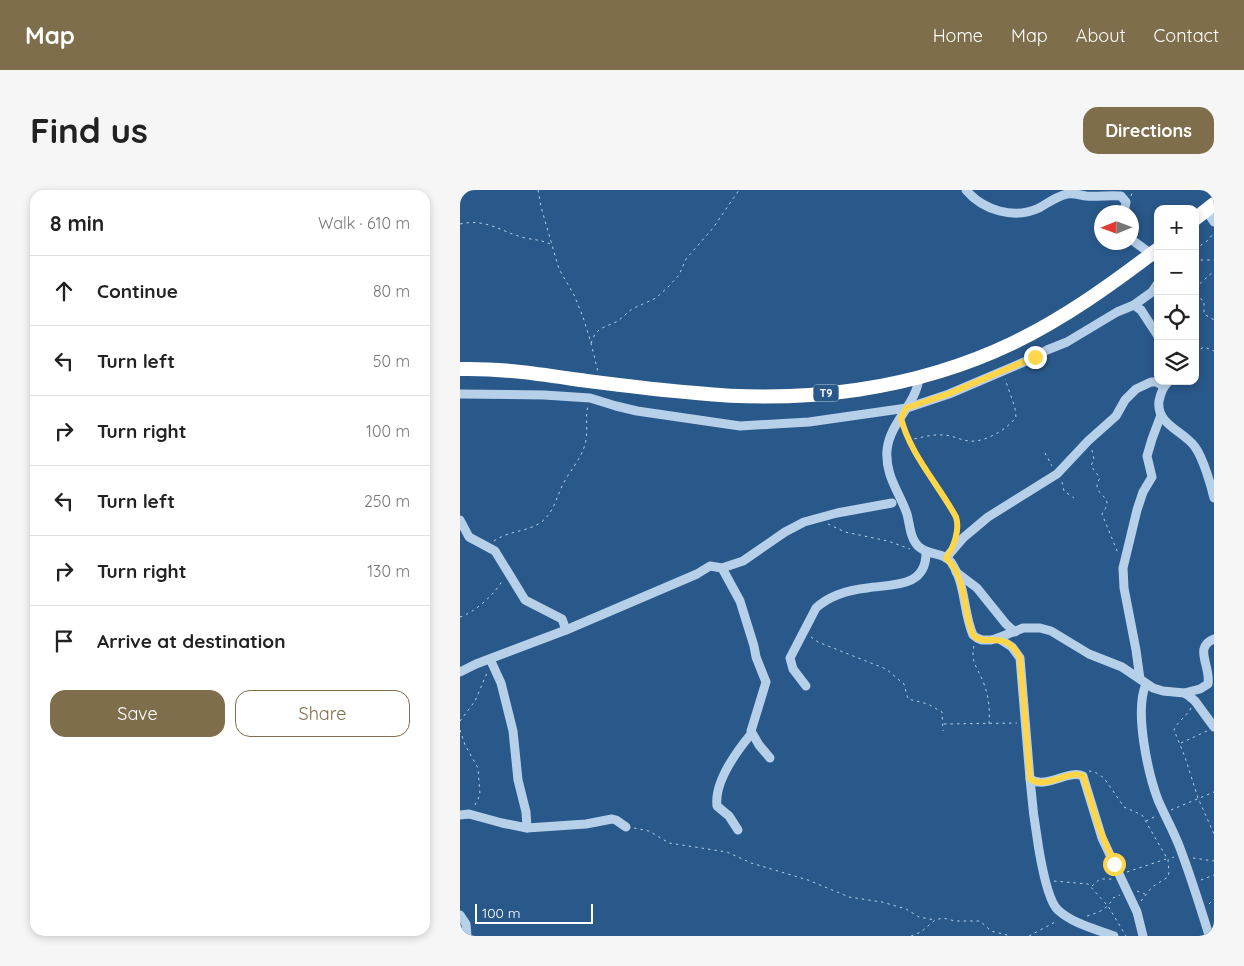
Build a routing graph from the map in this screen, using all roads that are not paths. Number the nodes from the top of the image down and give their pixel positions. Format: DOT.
graph roads {
  1 [pos="966,190"];
  2 [pos="1125,205"];
  3 [pos="1210,207"];
  4 [pos="1199,216"];
  5 [pos="1214,222"];
  6 [pos="1139,244"];
  7 [pos="1154,253"];
  8 [pos="1154,255"];
  9 [pos="1154,289"];
  10 [pos="1134,305"];
  11 [pos="1154,330"];
  12 [pos="460,369"];
  13 [pos="919,378"];
  14 [pos="1154,382"];
  15 [pos="1167,385"];
  16 [pos="460,394"];
  17 [pos="906,408"];
  18 [pos="1161,415"];
  19 [pos="896,492"];
  20 [pos="1214,498"];
  21 [pos="892,503"];
  22 [pos="460,520"];
  23 [pos="910,526"];
  24 [pos="925,555"];
  25 [pos="943,556"];
  26 [pos="722,568"];
  27 [pos="956,572"];
  28 [pos="566,630"];
  29 [pos="1015,632"];
  30 [pos="998,638"];
  31 [pos="1214,639"];
  32 [pos="491,661"];
  33 [pos="460,672"];
  34 [pos="1143,682"];
  35 [pos="806,686"];
  36 [pos="1184,693"];
  37 [pos="1210,729"];
  38 [pos="751,734"];
  39 [pos="770,758"];
  40 [pos="1030,779"];
  41 [pos="465,814"];
  42 [pos="626,827"];
  43 [pos="527,828"];
  44 [pos="738,830"];
  45 [pos="460,915"];
  46 [pos="1210,933"];
  47 [pos="468,936"];
  48 [pos="1114,936"];
  49 [pos="1143,936"];
  1 -- 2 [label="street"];
  3 -- 4 [label="highway"];
  3 -- 5 [label="street"];
  6 -- 7 [label="street"];
  8 -- 13 [label="highway, T9"];
  9 -- 10 [label="street"];
  10 -- 11 [label="street"];
  10 -- 17 [label="street"];
  12 -- 13 [label="highway, T9"];
  13 -- 17 [label="street"];
  14 -- 25 [label="street"];
  15 -- 18 [label="street"];
  16 -- 17 [label="street"];
  17 -- 19 [label="street"];
  18 -- 20 [label="street"];
  18 -- 34 [label="street"];
  19 -- 21 [label="street"];
  19 -- 23 [label="street"];
  21 -- 23 [label="street"];
  21 -- 26 [label="street"];
  22 -- 28 [label="street"];
  23 -- 24 [label="street"];
  24 -- 25 [label="street"];
  24 -- 35 [label="street"];
  25 -- 27 [label="street"];
  26 -- 28 [label="street"];
  26 -- 38 [label="street"];
  27 -- 29 [label="street"];
  27 -- 30 [label="street"];
  28 -- 32 [label="street"];
  29 -- 30 [label="street"];
  29 -- 34 [label="street"];
  30 -- 40 [label="street"];
  31 -- 36 [label="street"];
  32 -- 33 [label="street"];
  32 -- 43 [label="street"];
  34 -- 36 [label="street"];
  34 -- 46 [label="street"];
  36 -- 37 [label="street"];
  38 -- 39 [label="street"];
  38 -- 44 [label="street"];
  40 -- 48 [label="street"];
  40 -- 49 [label="street"];
  41 -- 43 [label="street"];
  42 -- 43 [label="street"];
  45 -- 47 [label="street"];
}
